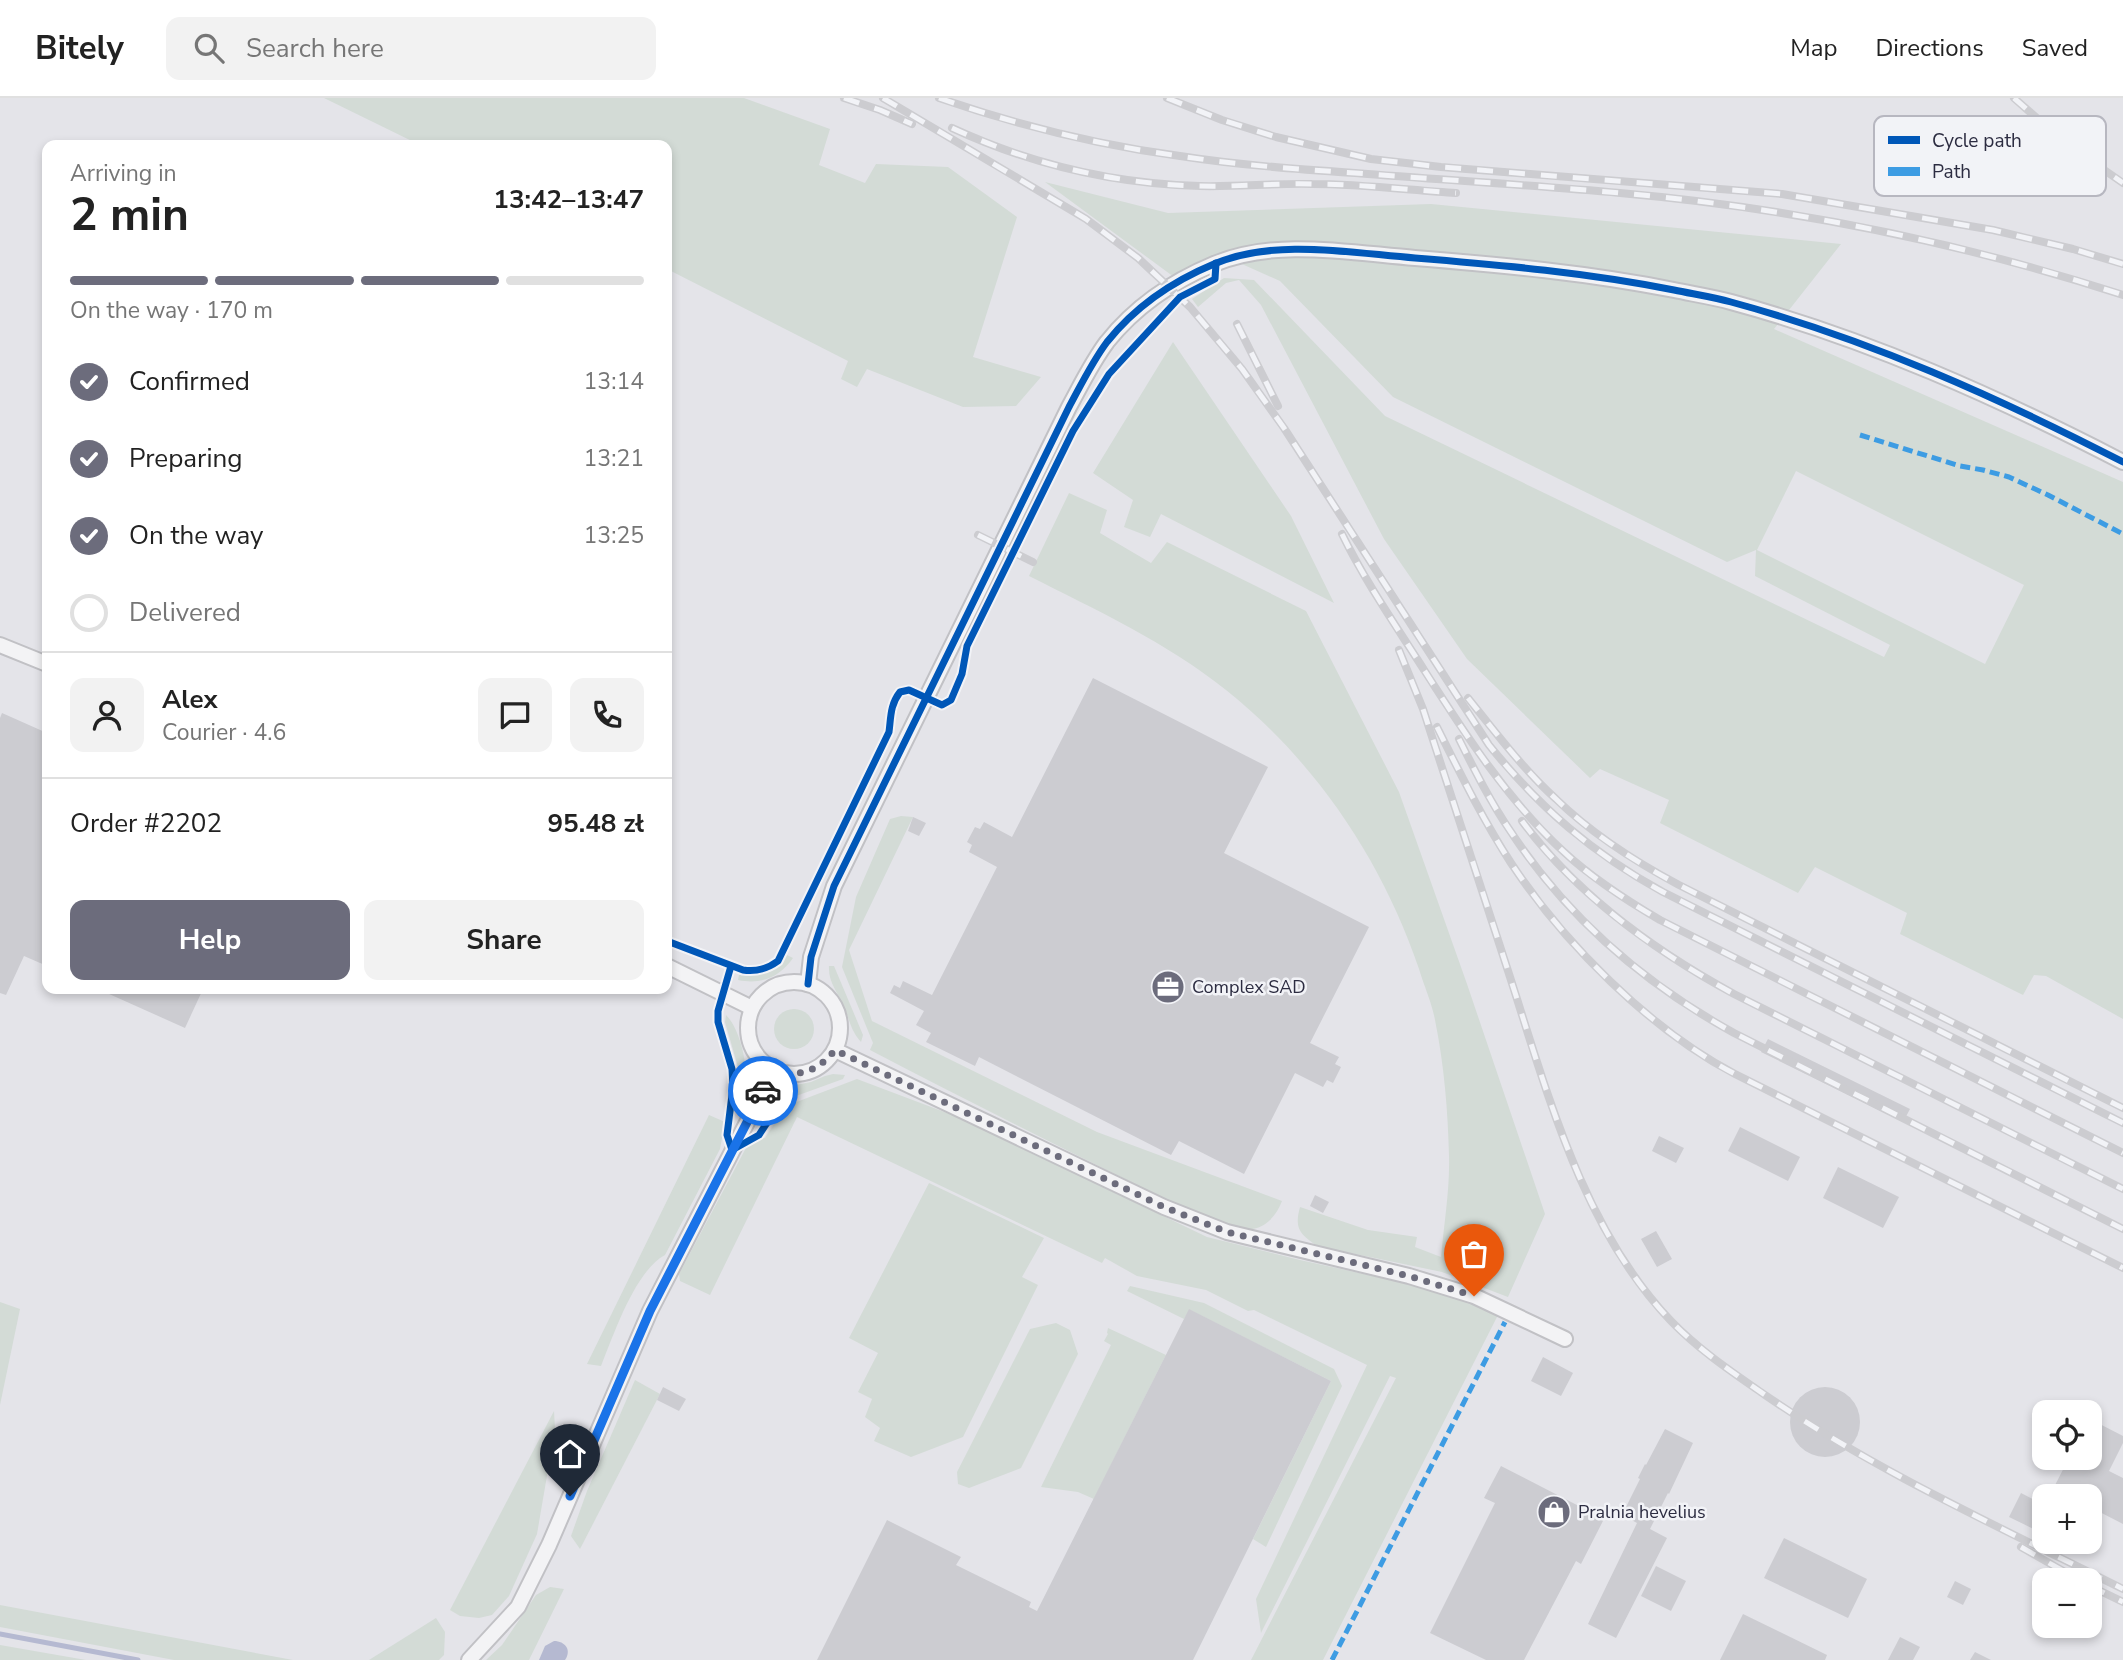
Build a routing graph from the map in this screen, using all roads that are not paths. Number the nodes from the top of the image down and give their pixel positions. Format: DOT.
graph roads {
  1 [pos="2123,462"];
  2 [pos="0,645"];
  3 [pos="42,662"];
  4 [pos="672,968"];
  5 [pos="808,984"];
  6 [pos="752,1008"];
  7 [pos="835,1050"];
  8 [pos="774,1070"];
  9 [pos="1565,1339"];
  10 [pos="469,1660"];
  1 -- 5 [label="street"];
  2 -- 3 [label="street"];
  4 -- 6 [label="street"];
  5 -- 6 [label="street"];
  5 -- 7 [label="street"];
  6 -- 8 [label="street"];
  7 -- 8 [label="street"];
  7 -- 9 [label="street"];
  8 -- 10 [label="street"];
}
